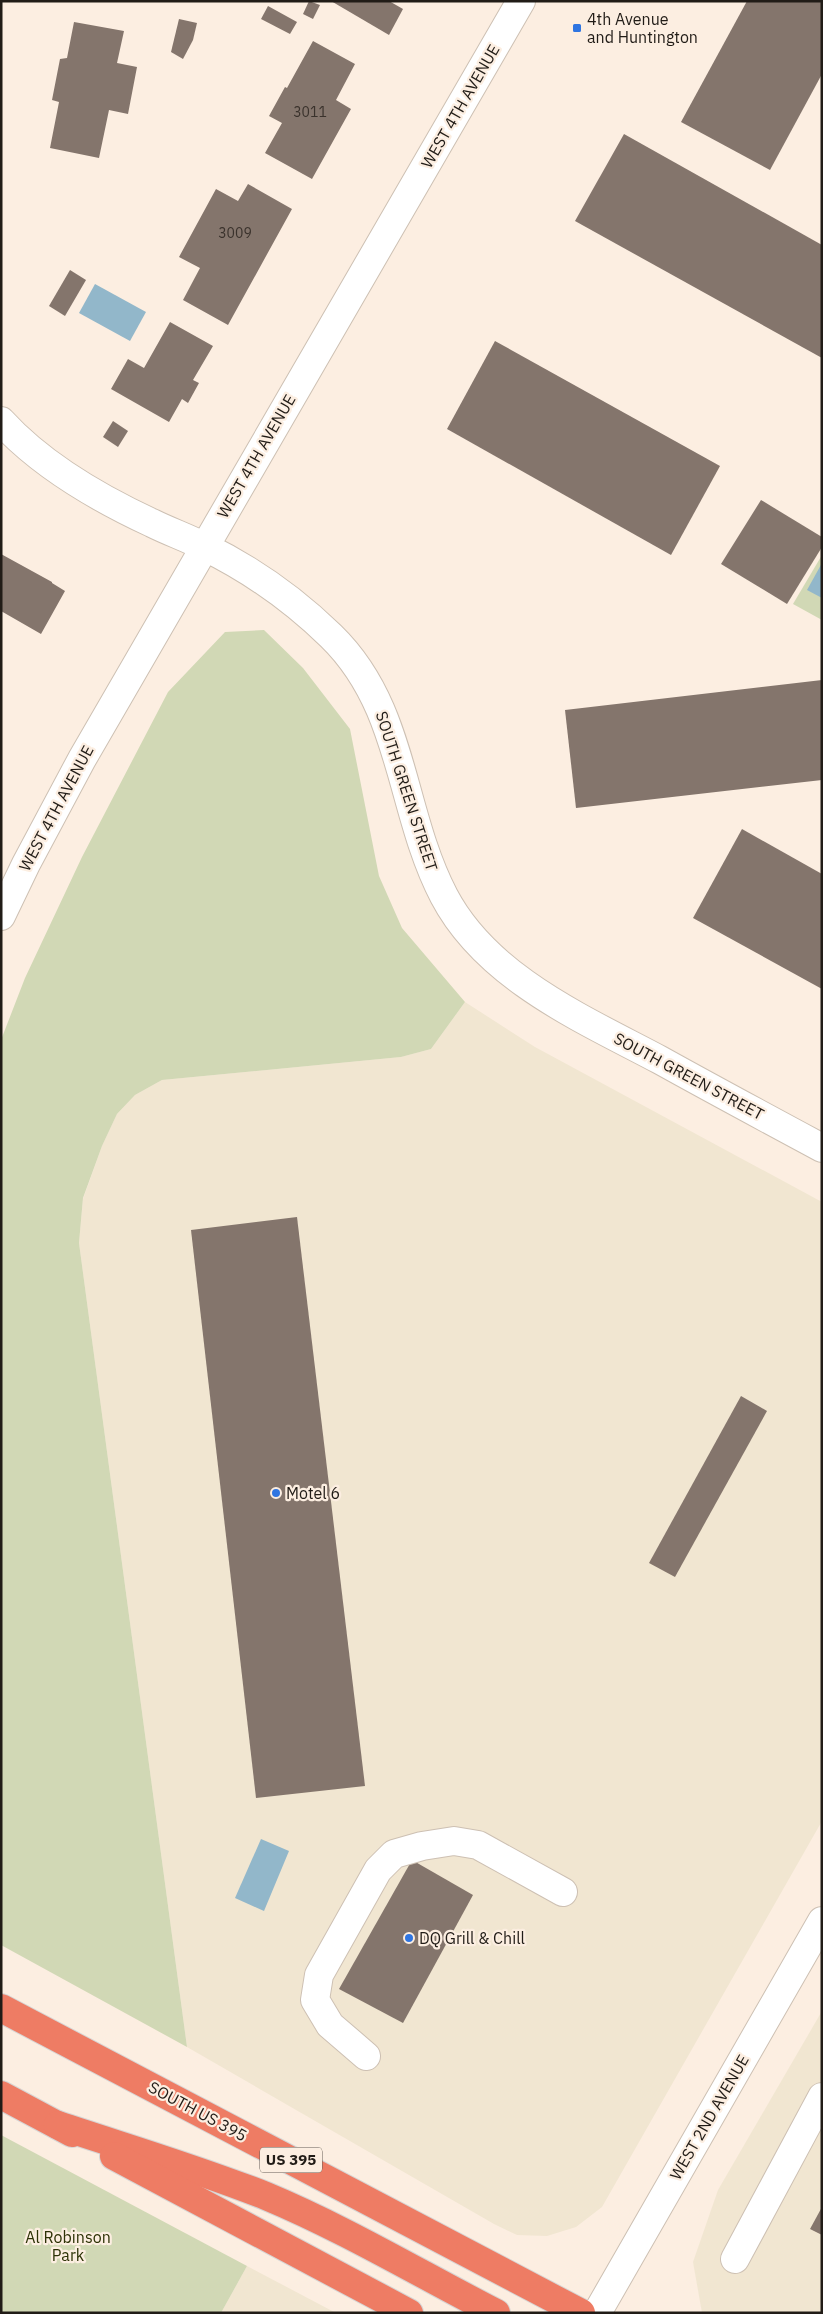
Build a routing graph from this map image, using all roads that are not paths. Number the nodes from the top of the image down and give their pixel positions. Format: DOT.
graph roads {
  1 [pos="520,1"];
  2 [pos="1,421"];
  3 [pos="204,546"];
  4 [pos="1,916"];
  5 [pos="822,1148"];
  6 [pos="563,1892"];
  7 [pos="822,1921"];
  8 [pos="1,2008"];
  9 [pos="366,2056"];
  10 [pos="1,2094"];
  11 [pos="822,2097"];
  12 [pos="58,2125"];
  13 [pos="735,2259"];
  14 [pos="409,2313"];
  15 [pos="496,2313"];
  16 [pos="580,2313"];
  17 [pos="597,2313"];
  1 -- 3 [label="street, WEST 4TH AVENUE"];
  2 -- 3 [label="street, SOUTH GREEN STREET"];
  3 -- 4 [label="street, WEST 4TH AVENUE"];
  3 -- 5 [label="street, SOUTH GREEN STREET"];
  6 -- 9 [label="street"];
  7 -- 17 [label="street, WEST 2ND AVENUE"];
  8 -- 16 [label="highway, SOUTH US 395 / US 395"];
  10 -- 12 [label="highway"];
  11 -- 13 [label="street"];
  12 -- 14 [label="highway"];
  12 -- 15 [label="highway"];
}
